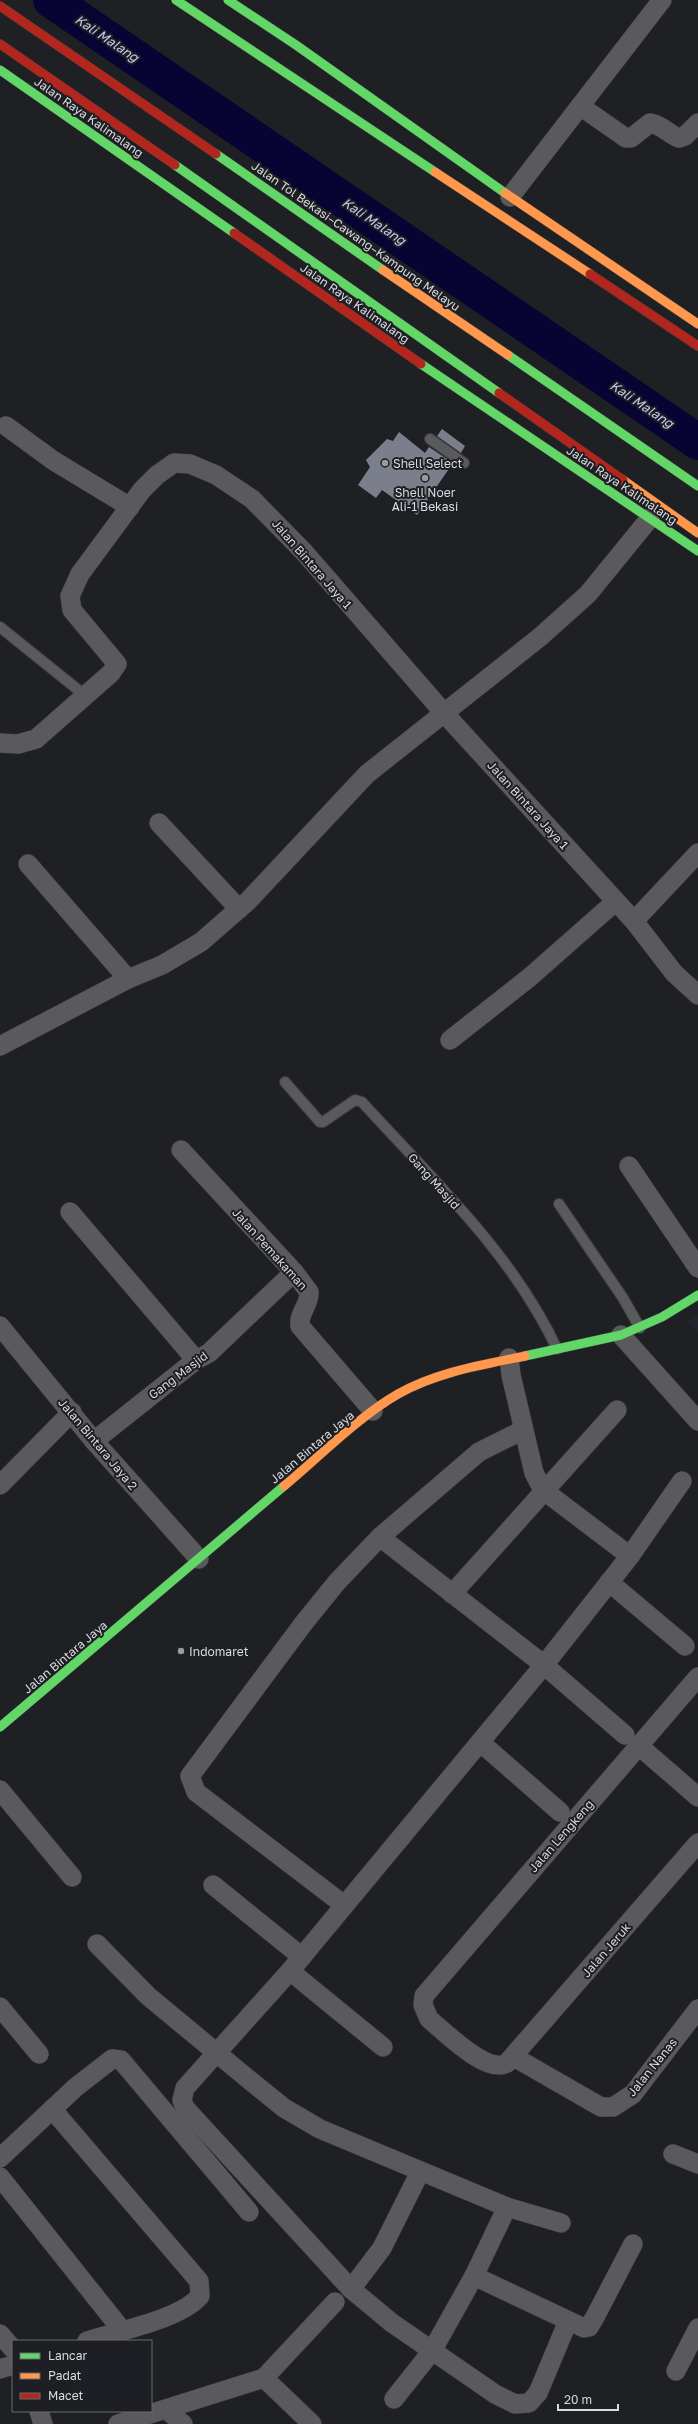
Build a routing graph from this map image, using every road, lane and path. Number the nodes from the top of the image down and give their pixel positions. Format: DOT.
graph roads {
  1 [pos="176,0"];
  2 [pos="228,0"];
  3 [pos="662,0"];
  4 [pos="0,6"];
  5 [pos="0,44"];
  6 [pos="0,70"];
  7 [pos="580,106"];
  8 [pos="698,123"];
  9 [pos="510,197"];
  10 [pos="698,324"];
  11 [pos="698,346"];
  12 [pos="6,426"];
  13 [pos="430,439"];
  14 [pos="464,463"];
  15 [pos="698,486"];
  16 [pos="130,507"];
  17 [pos="650,518"];
  18 [pos="698,533"];
  19 [pos="698,551"];
  20 [pos="0,627"];
  21 [pos="87,697"];
  22 [pos="444,713"];
  23 [pos="0,743"];
  24 [pos="159,822"];
  25 [pos="698,853"];
  26 [pos="28,864"];
  27 [pos="615,902"];
  28 [pos="239,909"];
  29 [pos="634,921"];
  30 [pos="128,979"];
  31 [pos="698,996"];
  32 [pos="450,1040"];
  33 [pos="0,1046"];
  34 [pos="285,1082"];
  35 [pos="181,1150"];
  36 [pos="629,1166"];
  37 [pos="558,1204"];
  38 [pos="70,1212"];
  39 [pos="698,1268"];
  40 [pos="294,1272"];
  41 [pos="698,1295"];
  42 [pos="640,1328"];
  43 [pos="621,1335"];
  44 [pos="3,1336"];
  45 [pos="557,1349"];
  46 [pos="509,1358"];
  47 [pos="196,1360"];
  48 [pos="617,1410"];
  49 [pos="372,1411"];
  50 [pos="72,1412"];
  51 [pos="698,1421"];
  52 [pos="523,1430"];
  53 [pos="94,1441"];
  54 [pos="682,1481"];
  55 [pos="0,1485"];
  56 [pos="543,1490"];
  57 [pos="380,1537"];
  58 [pos="630,1556"];
  59 [pos="199,1559"];
  60 [pos="609,1582"];
  61 [pos="452,1594"];
  62 [pos="685,1646"];
  63 [pos="544,1665"];
  64 [pos="698,1677"];
  65 [pos="0,1727"];
  66 [pos="632,1741"];
  67 [pos="480,1742"];
  68 [pos="0,1790"];
  69 [pos="698,1797"];
  70 [pos="560,1812"];
  71 [pos="698,1843"];
  72 [pos="72,1877"];
  73 [pos="213,1885"];
  74 [pos="344,1905"];
  75 [pos="97,1944"];
  76 [pos="302,1957"];
  77 [pos="290,1971"];
  78 [pos="0,2007"];
  79 [pos="698,2009"];
  80 [pos="383,2047"];
  81 [pos="217,2051"];
  82 [pos="39,2054"];
  83 [pos="514,2056"];
  84 [pos="52,2109"];
  85 [pos="673,2154"];
  86 [pos="0,2158"];
  87 [pos="698,2164"];
  88 [pos="420,2172"];
  89 [pos="0,2177"];
  90 [pos="507,2207"];
  91 [pos="249,2212"];
  92 [pos="561,2223"];
  93 [pos="633,2244"];
  94 [pos="474,2276"];
  95 [pos="351,2289"];
  96 [pos="335,2302"];
  97 [pos="568,2321"];
  98 [pos="698,2328"];
  99 [pos="121,2330"];
  100 [pos="0,2334"];
  101 [pos="90,2340"];
  102 [pos="12,2348"];
  103 [pos="432,2351"];
  104 [pos="12,2365"];
  105 [pos="0,2369"];
  106 [pos="676,2370"];
  107 [pos="264,2378"];
  108 [pos="394,2399"];
  109 [pos="166,2409"];
  110 [pos="39,2412"];
  111 [pos="42,2424"];
  112 [pos="118,2424"];
  113 [pos="183,2424"];
  114 [pos="312,2424"];
  1 -- 11 [label="main road"];
  2 -- 9 [label="main road"];
  3 -- 7 [label="street"];
  4 -- 15 [label="main road, Jalan Tol Bekasi–Cawang–Kampung Melayu"];
  5 -- 18 [label="main road"];
  6 -- 17 [label="main road, Jalan Raya Kalimalang"];
  7 -- 8 [label="street"];
  7 -- 9 [label="street"];
  9 -- 10 [label="main road"];
  12 -- 16 [label="street"];
  13 -- 14 [label="lane"];
  16 -- 21 [label="street, Jalan Bintara Jaya 1"];
  16 -- 22 [label="street, Jalan Bintara Jaya 1"];
  17 -- 19 [label="main road, Jalan Raya Kalimalang"];
  17 -- 22 [label="street"];
  20 -- 21 [label="lane"];
  21 -- 23 [label="street, Jalan Bintara Jaya 1"];
  22 -- 27 [label="street, Jalan Bintara Jaya 1"];
  22 -- 28 [label="street"];
  24 -- 28 [label="street"];
  25 -- 29 [label="street"];
  26 -- 30 [label="street"];
  27 -- 29 [label="street, Jalan Bintara Jaya 1"];
  27 -- 32 [label="street"];
  28 -- 30 [label="street"];
  29 -- 31 [label="street, Jalan Bintara Jaya 1"];
  30 -- 33 [label="street"];
  34 -- 45 [label="lane, Gang Masjid"];
  35 -- 40 [label="street, Jalan Pemakaman"];
  36 -- 39 [label="street"];
  37 -- 42 [label="lane"];
  38 -- 47 [label="street"];
  40 -- 47 [label="street, Gang Masjid"];
  40 -- 49 [label="street, Jalan Pemakaman"];
  41 -- 42 [label="main road, Jalan Bintara Jaya"];
  42 -- 43 [label="main road, Jalan Bintara Jaya"];
  43 -- 45 [label="main road, Jalan Bintara Jaya"];
  43 -- 51 [label="street"];
  44 -- 50 [label="street, Jalan Bintara Jaya 2"];
  45 -- 46 [label="main road, Jalan Bintara Jaya"];
  46 -- 49 [label="main road, Jalan Bintara Jaya"];
  46 -- 52 [label="street"];
  47 -- 53 [label="street, Gang Masjid"];
  48 -- 56 [label="street"];
  49 -- 59 [label="main road, Jalan Bintara Jaya"];
  50 -- 53 [label="street, Jalan Bintara Jaya 2"];
  50 -- 55 [label="street"];
  52 -- 56 [label="street"];
  52 -- 57 [label="street"];
  53 -- 59 [label="street, Jalan Bintara Jaya 2"];
  54 -- 58 [label="street"];
  56 -- 58 [label="street"];
  56 -- 61 [label="street"];
  57 -- 61 [label="street"];
  57 -- 74 [label="street"];
  58 -- 60 [label="street"];
  59 -- 65 [label="main road, Jalan Bintara Jaya"];
  60 -- 62 [label="street"];
  60 -- 63 [label="street"];
  61 -- 63 [label="street"];
  63 -- 66 [label="street"];
  63 -- 67 [label="street"];
  64 -- 66 [label="street, Jalan Lengkeng"];
  66 -- 69 [label="street"];
  66 -- 83 [label="street, Jalan Lengkeng"];
  67 -- 70 [label="street"];
  67 -- 74 [label="street"];
  68 -- 72 [label="street"];
  71 -- 83 [label="street, Jalan Jeruk"];
  73 -- 76 [label="street"];
  74 -- 76 [label="street"];
  75 -- 81 [label="street"];
  76 -- 77 [label="street"];
  77 -- 80 [label="street"];
  77 -- 81 [label="street"];
  78 -- 82 [label="street"];
  79 -- 83 [label="street, Jalan Nanas"];
  81 -- 88 [label="street"];
  81 -- 95 [label="street"];
  84 -- 86 [label="street"];
  84 -- 91 [label="street"];
  84 -- 99 [label="street"];
  85 -- 87 [label="street"];
  88 -- 90 [label="street"];
  88 -- 95 [label="street"];
  89 -- 99 [label="street"];
  90 -- 92 [label="street"];
  90 -- 94 [label="street"];
  93 -- 97 [label="street"];
  94 -- 97 [label="street"];
  94 -- 103 [label="street"];
  95 -- 103 [label="street"];
  96 -- 107 [label="street"];
  97 -- 103 [label="street"];
  98 -- 106 [label="street"];
  99 -- 101 [label="street"];
  100 -- 102 [label="street"];
  103 -- 108 [label="street"];
  104 -- 105 [label="street"];
  107 -- 109 [label="street"];
  107 -- 114 [label="street"];
  109 -- 112 [label="street"];
  109 -- 113 [label="street"];
  110 -- 111 [label="street"];
}
